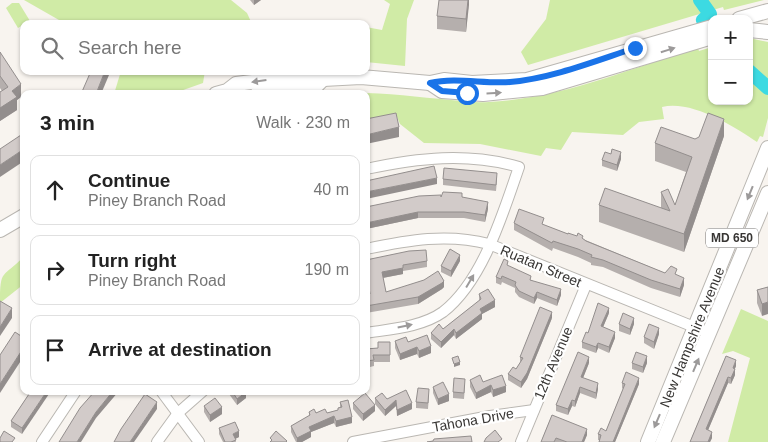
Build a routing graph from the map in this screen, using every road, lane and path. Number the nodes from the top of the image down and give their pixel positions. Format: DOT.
graph roads {
  1 [pos="768,11"];
  2 [pos="753,15"];
  3 [pos="753,23"];
  4 [pos="767,29"];
  5 [pos="753,30"];
  6 [pos="708,33"];
  7 [pos="306,75"];
  8 [pos="316,75"];
  9 [pos="323,79"];
  10 [pos="229,90"];
  11 [pos="286,90"];
  12 [pos="768,148"];
  13 [pos="370,168"];
  14 [pos="768,193"];
  15 [pos="20,218"];
  16 [pos="0,230"];
  17 [pos="490,244"];
  18 [pos="370,248"];
  19 [pos="586,285"];
  20 [pos="703,330"];
  21 [pos="370,332"];
  22 [pos="73,395"];
  23 [pos="164,395"];
  24 [pos="198,395"];
  25 [pos="534,410"];
  26 [pos="178,413"];
  27 [pos="388,438"];
  28 [pos="42,442"];
  29 [pos="157,442"];
  30 [pos="199,442"];
  31 [pos="353,442"];
  32 [pos="521,442"];
  33 [pos="648,442"];
  34 [pos="663,442"];
  1 -- 2 [label="main road"];
  3 -- 4 [label="main road"];
  4 -- 5 [label="main road"];
  6 -- 9 [label="main road"];
  7 -- 10 [label="main road, one-way"];
  9 -- 8 [label="main road, one-way"];
  9 -- 11 [label="main road"];
  12 -- 20 [label="main road, New Hampshire Avenue / MD 650, one-way"];
  13 -- 17 [label="street"];
  14 -- 20 [label="main road, New Hampshire Avenue / MD 650"];
  15 -- 16 [label="main road"];
  17 -- 18 [label="street, Ruatan Street"];
  17 -- 19 [label="street, Ruatan Street"];
  21 -- 17 [label="street, one-way"];
  19 -- 20 [label="street, Ruatan Street"];
  19 -- 25 [label="street, 12th Avenue"];
  20 -- 33 [label="main road, New Hampshire Avenue / MD 650, one-way"];
  34 -- 20 [label="main road, New Hampshire Avenue / MD 650, one-way"];
  22 -- 28 [label="street"];
  23 -- 26 [label="street"];
  24 -- 26 [label="street"];
  25 -- 27 [label="street, Tahona Drive"];
  25 -- 32 [label="street, 12th Avenue"];
  26 -- 29 [label="street"];
  26 -- 30 [label="street"];
  27 -- 31 [label="street, Tahona Drive"];
}
